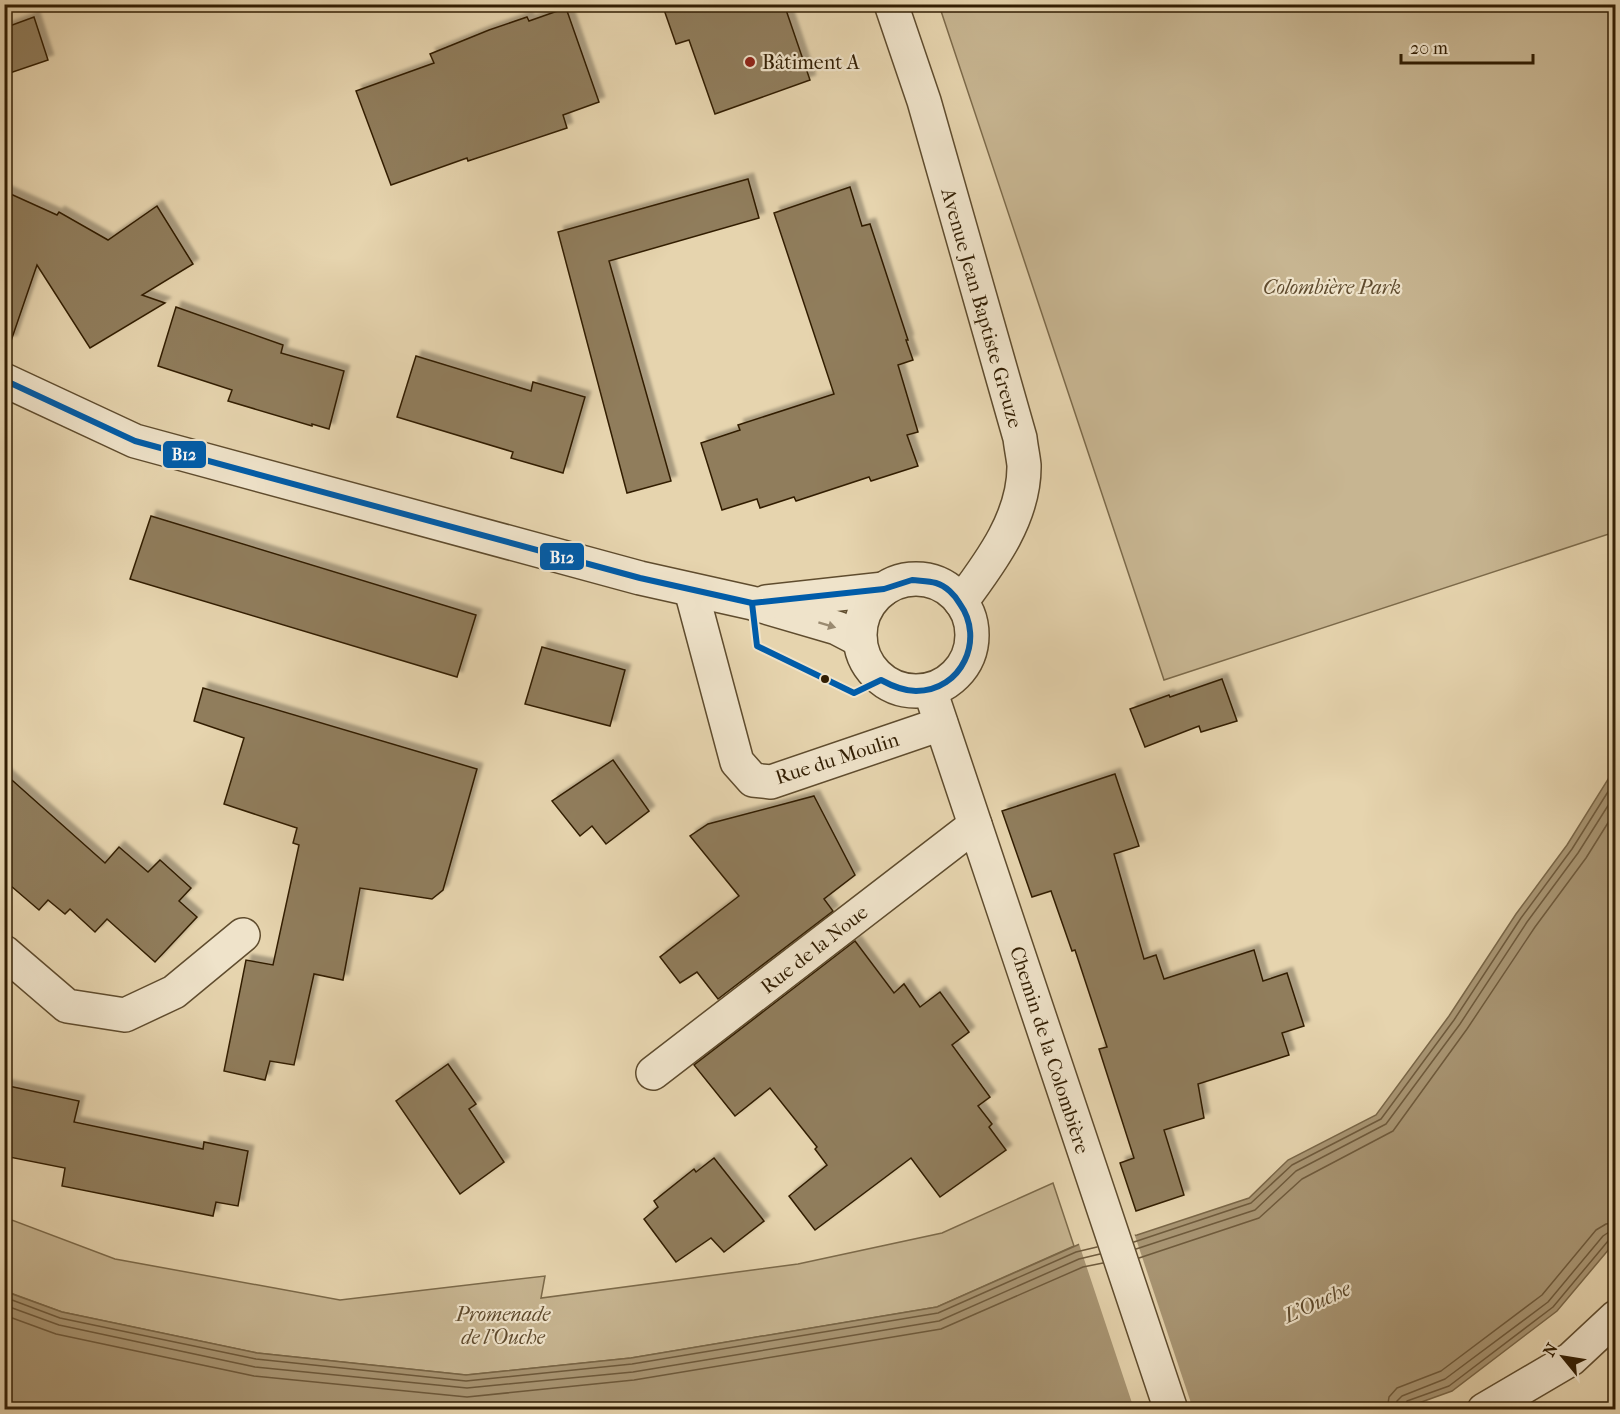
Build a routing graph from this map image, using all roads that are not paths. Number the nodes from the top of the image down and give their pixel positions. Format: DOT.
graph roads {
  1 [pos="891,4"];
  2 [pos="4,380"];
  3 [pos="884,589"];
  4 [pos="691,590"];
  5 [pos="961,602"];
  6 [pos="752,603"];
  7 [pos="860,640"];
  8 [pos="930,690"];
  9 [pos="941,724"];
  10 [pos="975,825"];
  11 [pos="243,935"];
  12 [pos="4,952"];
  13 [pos="653,1073"];
  14 [pos="1616,1317"];
  15 [pos="1171,1410"];
  16 [pos="1484,1410"];
  1 -- 5 [label="street, Avenue Jean Baptiste Greuze"];
  2 -- 4 [label="street"];
  3 -- 5 [label="street"];
  3 -- 6 [label="street"];
  3 -- 7 [label="street"];
  4 -- 6 [label="street"];
  4 -- 9 [label="street, Rue du Moulin"];
  5 -- 8 [label="street"];
  6 -- 7 [label="street, one-way"];
  7 -- 8 [label="street"];
  8 -- 9 [label="street, Chemin de la Colombière"];
  9 -- 10 [label="street, Chemin de la Colombière"];
  10 -- 13 [label="street, Rue de la Noue"];
  10 -- 15 [label="street, Chemin de la Colombière"];
  11 -- 12 [label="street"];
  14 -- 16 [label="street"];
}
